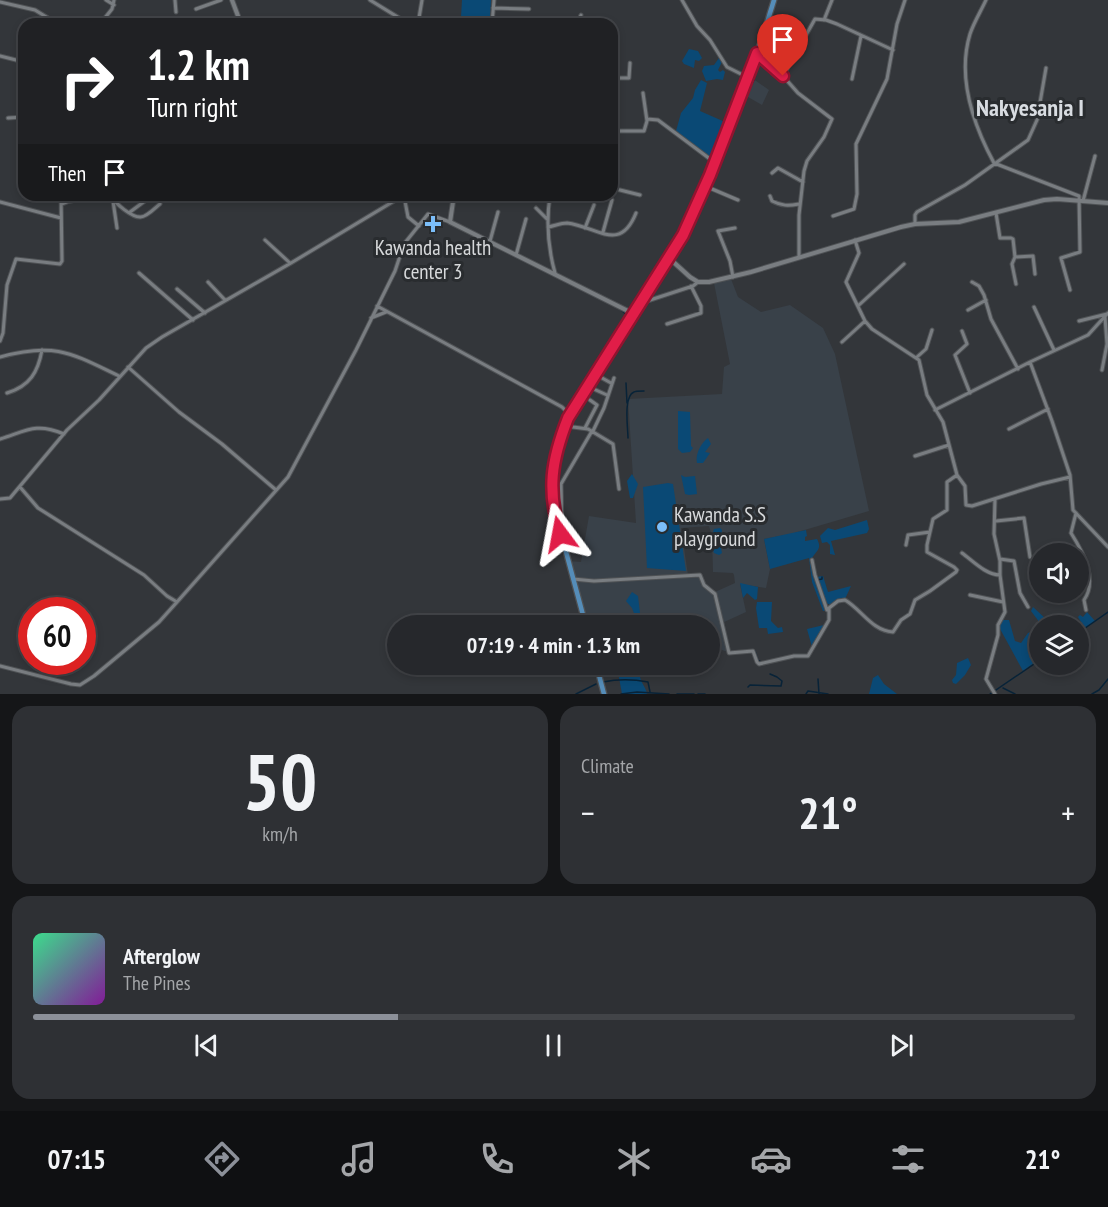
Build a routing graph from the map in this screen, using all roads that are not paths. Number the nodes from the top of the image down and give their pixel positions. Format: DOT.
graph roads {
  1 [pos="106,0"];
  2 [pos="175,0"];
  3 [pos="221,0"];
  4 [pos="232,0"];
  5 [pos="370,0"];
  6 [pos="422,0"];
  7 [pos="494,0"];
  8 [pos="682,0"];
  9 [pos="774,0"];
  10 [pos="832,0"];
  11 [pos="905,0"];
  12 [pos="986,0"];
  13 [pos="0,2"];
  14 [pos="114,2"];
  15 [pos="493,8"];
  16 [pos="196,9"];
  17 [pos="529,9"];
  18 [pos="176,12"];
  19 [pos="581,15"];
  20 [pos="47,18"];
  21 [pos="104,18"];
  22 [pos="239,18"];
  23 [pos="399,18"];
  24 [pos="419,18"];
  25 [pos="492,18"];
  26 [pos="580,18"];
  27 [pos="824,20"];
  28 [pos="861,36"];
  29 [pos="892,50"];
  30 [pos="757,53"];
  31 [pos="0,56"];
  32 [pos="18,60"];
  33 [pos="630,63"];
  34 [pos="1046,68"];
  35 [pos="783,76"];
  36 [pos="747,77"];
  37 [pos="618,78"];
  38 [pos="852,79"];
  39 [pos="644,93"];
  40 [pos="18,117"];
  41 [pos="9,118"];
  42 [pos="647,119"];
  43 [pos="618,131"];
  44 [pos="1095,156"];
  45 [pos="715,163"];
  46 [pos="994,163"];
  47 [pos="772,173"];
  48 [pos="803,182"];
  49 [pos="705,186"];
  50 [pos="618,190"];
  51 [pos="640,195"];
  52 [pos="770,196"];
  53 [pos="738,200"];
  54 [pos="1082,200"];
  55 [pos="62,201"];
  56 [pos="68,201"];
  57 [pos="114,201"];
  58 [pos="117,201"];
  59 [pos="145,201"];
  60 [pos="396,201"];
  61 [pos="405,201"];
  62 [pos="453,201"];
  63 [pos="550,201"];
  64 [pos="612,201"];
  65 [pos="0,202"];
  66 [pos="1108,203"];
  67 [pos="62,204"];
  68 [pos="160,204"];
  69 [pos="800,204"];
  70 [pos="594,205"];
  71 [pos="536,208"];
  72 [pos="129,212"];
  73 [pos="498,212"];
  74 [pos="636,213"];
  75 [pos="996,213"];
  76 [pos="833,216"];
  77 [pos="61,219"];
  78 [pos="526,219"];
  79 [pos="548,220"];
  80 [pos="450,222"];
  81 [pos="915,224"];
  82 [pos="419,226"];
  83 [pos="548,227"];
  84 [pos="117,228"];
  85 [pos="585,228"];
  86 [pos="735,228"];
  87 [pos="603,232"];
  88 [pos="265,240"];
  89 [pos="855,240"];
  90 [pos="489,243"];
  91 [pos="516,256"];
  92 [pos="799,257"];
  93 [pos="1016,257"];
  94 [pos="669,258"];
  95 [pos="291,264"];
  96 [pos="904,264"];
  97 [pos="139,273"];
  98 [pos="1035,274"];
  99 [pos="555,276"];
  100 [pos="733,277"];
  101 [pos="208,282"];
  102 [pos="698,282"];
  103 [pos="972,282"];
  104 [pos="1016,284"];
  105 [pos="691,286"];
  106 [pos="177,289"];
  107 [pos="0,290"];
  108 [pos="1070,290"];
  109 [pos="6,291"];
  110 [pos="986,300"];
  111 [pos="226,301"];
  112 [pos="641,303"];
  113 [pos="859,305"];
  114 [pos="377,306"];
  115 [pos="1034,307"];
  116 [pos="968,310"];
  117 [pos="386,312"];
  118 [pos="205,313"];
  119 [pos="634,314"];
  120 [pos="1107,315"];
  121 [pos="371,318"];
  122 [pos="1,320"];
  123 [pos="193,320"];
  124 [pos="866,321"];
  125 [pos="1079,321"];
  126 [pos="667,324"];
  127 [pos="932,330"];
  128 [pos="962,331"];
  129 [pos="0,341"];
  130 [pos="842,342"];
  131 [pos="42,350"];
  132 [pos="1054,350"];
  133 [pos="1108,351"];
  134 [pos="0,357"];
  135 [pos="917,357"];
  136 [pos="1030,362"];
  137 [pos="128,366"];
  138 [pos="1018,369"];
  139 [pos="595,374"];
  140 [pos="119,376"];
  141 [pos="614,378"];
  142 [pos="611,383"];
  143 [pos="587,386"];
  144 [pos="8,393"];
  145 [pos="970,393"];
  146 [pos="607,396"];
  147 [pos="590,400"];
  148 [pos="562,407"];
  149 [pos="574,407"];
  150 [pos="1048,409"];
  151 [pos="935,410"];
  152 [pos="570,415"];
  153 [pos="566,424"];
  154 [pos="585,428"];
  155 [pos="1009,429"];
  156 [pos="592,431"];
  157 [pos="64,434"];
  158 [pos="0,439"];
  159 [pos="949,445"];
  160 [pos="915,456"];
  161 [pos="957,475"];
  162 [pos="1070,477"];
  163 [pos="20,488"];
  164 [pos="619,489"];
  165 [pos="276,490"];
  166 [pos="0,499"];
  167 [pos="996,499"];
  168 [pos="1076,513"];
  169 [pos="996,521"];
  170 [pos="559,530"];
  171 [pos="930,532"];
  172 [pos="906,545"];
  173 [pos="1108,547"];
  174 [pos="1029,550"];
  175 [pos="962,553"];
  176 [pos="1000,559"];
  177 [pos="812,560"];
  178 [pos="1000,576"];
  179 [pos="573,578"];
  180 [pos="970,595"];
  181 [pos="177,602"];
  182 [pos="825,602"];
  183 [pos="1004,602"];
  184 [pos="832,605"];
  185 [pos="1028,607"];
  186 [pos="1086,610"];
  187 [pos="828,612"];
  188 [pos="583,615"];
  189 [pos="0,666"];
  190 [pos="599,675"];
  191 [pos="994,692"];
  192 [pos="604,694"];
  1 -- 14 [label="street"];
  2 -- 18 [label="street"];
  3 -- 16 [label="street"];
  4 -- 22 [label="street"];
  5 -- 23 [label="street"];
  6 -- 24 [label="street"];
  7 -- 15 [label="street"];
  8 -- 36 [label="street"];
  9 -- 30 [label="main road"];
  10 -- 27 [label="street"];
  11 -- 29 [label="street"];
  12 -- 46 [label="street"];
  13 -- 20 [label="street"];
  14 -- 21 [label="street"];
  15 -- 17 [label="street"];
  15 -- 25 [label="street"];
  19 -- 26 [label="street"];
  27 -- 28 [label="street"];
  27 -- 35 [label="street"];
  28 -- 29 [label="street"];
  28 -- 38 [label="street"];
  29 -- 76 [label="street"];
  30 -- 35 [label="street"];
  30 -- 36 [label="main road"];
  31 -- 32 [label="street"];
  33 -- 37 [label="street"];
  34 -- 46 [label="street"];
  35 -- 48 [label="street"];
  36 -- 45 [label="main road"];
  39 -- 42 [label="street"];
  40 -- 41 [label="street"];
  42 -- 43 [label="street"];
  42 -- 45 [label="street"];
  44 -- 54 [label="street"];
  45 -- 49 [label="main road"];
  46 -- 54 [label="street"];
  46 -- 81 [label="street"];
  47 -- 48 [label="street"];
  48 -- 69 [label="street"];
  49 -- 53 [label="street"];
  49 -- 94 [label="main road"];
  50 -- 51 [label="street"];
  52 -- 69 [label="street"];
  54 -- 66 [label="street"];
  54 -- 75 [label="street"];
  54 -- 108 [label="street"];
  55 -- 67 [label="street"];
  56 -- 67 [label="street"];
  57 -- 84 [label="street"];
  58 -- 72 [label="street"];
  59 -- 72 [label="street"];
  60 -- 95 [label="street"];
  61 -- 82 [label="street"];
  62 -- 80 [label="street"];
  63 -- 79 [label="street"];
  64 -- 87 [label="street"];
  65 -- 77 [label="street"];
  67 -- 77 [label="street"];
  68 -- 72 [label="street"];
  69 -- 92 [label="street"];
  70 -- 85 [label="street"];
  71 -- 79 [label="street"];
  73 -- 90 [label="street"];
  74 -- 87 [label="street"];
  75 -- 81 [label="street"];
  75 -- 93 [label="street"];
  77 -- 109 [label="street"];
  78 -- 91 [label="street"];
  79 -- 83 [label="street"];
  80 -- 82 [label="street"];
  80 -- 90 [label="street"];
  81 -- 89 [label="street"];
  82 -- 114 [label="street"];
  83 -- 85 [label="street"];
  83 -- 99 [label="street"];
  85 -- 87 [label="street"];
  86 -- 100 [label="street"];
  88 -- 95 [label="street"];
  89 -- 92 [label="street"];
  89 -- 113 [label="street"];
  90 -- 91 [label="street"];
  91 -- 99 [label="street"];
  92 -- 100 [label="street"];
  93 -- 98 [label="street"];
  93 -- 104 [label="street"];
  94 -- 102 [label="street"];
  94 -- 112 [label="main road"];
  95 -- 111 [label="street"];
  96 -- 113 [label="street"];
  97 -- 123 [label="street"];
  99 -- 119 [label="street"];
  100 -- 102 [label="street"];
  101 -- 111 [label="street"];
  102 -- 105 [label="street"];
  103 -- 110 [label="street"];
  105 -- 112 [label="street"];
  105 -- 126 [label="street"];
  106 -- 118 [label="street"];
  107 -- 109 [label="street"];
  109 -- 122 [label="street"];
  110 -- 116 [label="street"];
  110 -- 138 [label="street"];
  111 -- 118 [label="street"];
  112 -- 119 [label="main road"];
  113 -- 124 [label="street"];
  114 -- 117 [label="street"];
  114 -- 121 [label="street"];
  115 -- 132 [label="street"];
  117 -- 121 [label="street"];
  117 -- 148 [label="street"];
  118 -- 123 [label="street"];
  119 -- 139 [label="main road"];
  120 -- 125 [label="street"];
  120 -- 132 [label="street"];
  120 -- 133 [label="street"];
  121 -- 165 [label="street"];
  122 -- 129 [label="street"];
  123 -- 137 [label="street"];
  124 -- 130 [label="street"];
  124 -- 135 [label="street"];
  127 -- 135 [label="street"];
  128 -- 145 [label="street"];
  131 -- 134 [label="street"];
  131 -- 140 [label="street"];
  131 -- 144 [label="street"];
  132 -- 136 [label="street"];
  135 -- 151 [label="street"];
  136 -- 138 [label="street"];
  136 -- 150 [label="street"];
  137 -- 140 [label="street"];
  137 -- 165 [label="street"];
  138 -- 145 [label="street"];
  139 -- 142 [label="street"];
  139 -- 143 [label="main road"];
  140 -- 157 [label="street"];
  141 -- 142 [label="street"];
  142 -- 146 [label="street"];
  143 -- 146 [label="street"];
  143 -- 149 [label="main road"];
  145 -- 151 [label="street"];
  146 -- 156 [label="street"];
  147 -- 154 [label="street"];
  148 -- 149 [label="street"];
  148 -- 152 [label="street"];
  149 -- 152 [label="main road"];
  150 -- 155 [label="street"];
  150 -- 162 [label="street"];
  151 -- 159 [label="street"];
  152 -- 153 [label="main road"];
  153 -- 154 [label="street"];
  153 -- 170 [label="main road"];
  154 -- 156 [label="street"];
  156 -- 164 [label="street"];
  156 -- 170 [label="street"];
  157 -- 158 [label="street"];
  157 -- 163 [label="street"];
  159 -- 160 [label="street"];
  159 -- 161 [label="street"];
  161 -- 167 [label="street"];
  161 -- 171 [label="street"];
  162 -- 167 [label="street"];
  162 -- 168 [label="street"];
  163 -- 166 [label="street"];
  163 -- 181 [label="street"];
  165 -- 181 [label="street"];
  167 -- 169 [label="street"];
  168 -- 173 [label="street"];
  168 -- 186 [label="street"];
  169 -- 174 [label="street"];
  169 -- 176 [label="street"];
  170 -- 179 [label="main road"];
  171 -- 172 [label="street"];
  171 -- 184 [label="street"];
  175 -- 178 [label="street"];
  176 -- 178 [label="street"];
  176 -- 185 [label="street"];
  177 -- 182 [label="street"];
  178 -- 183 [label="street"];
  179 -- 187 [label="street"];
  179 -- 188 [label="main road"];
  180 -- 183 [label="street"];
  181 -- 189 [label="street"];
  182 -- 184 [label="street"];
  182 -- 187 [label="street"];
  183 -- 191 [label="street"];
  184 -- 187 [label="street"];
  190 -- 192 [label="main road"];
}
